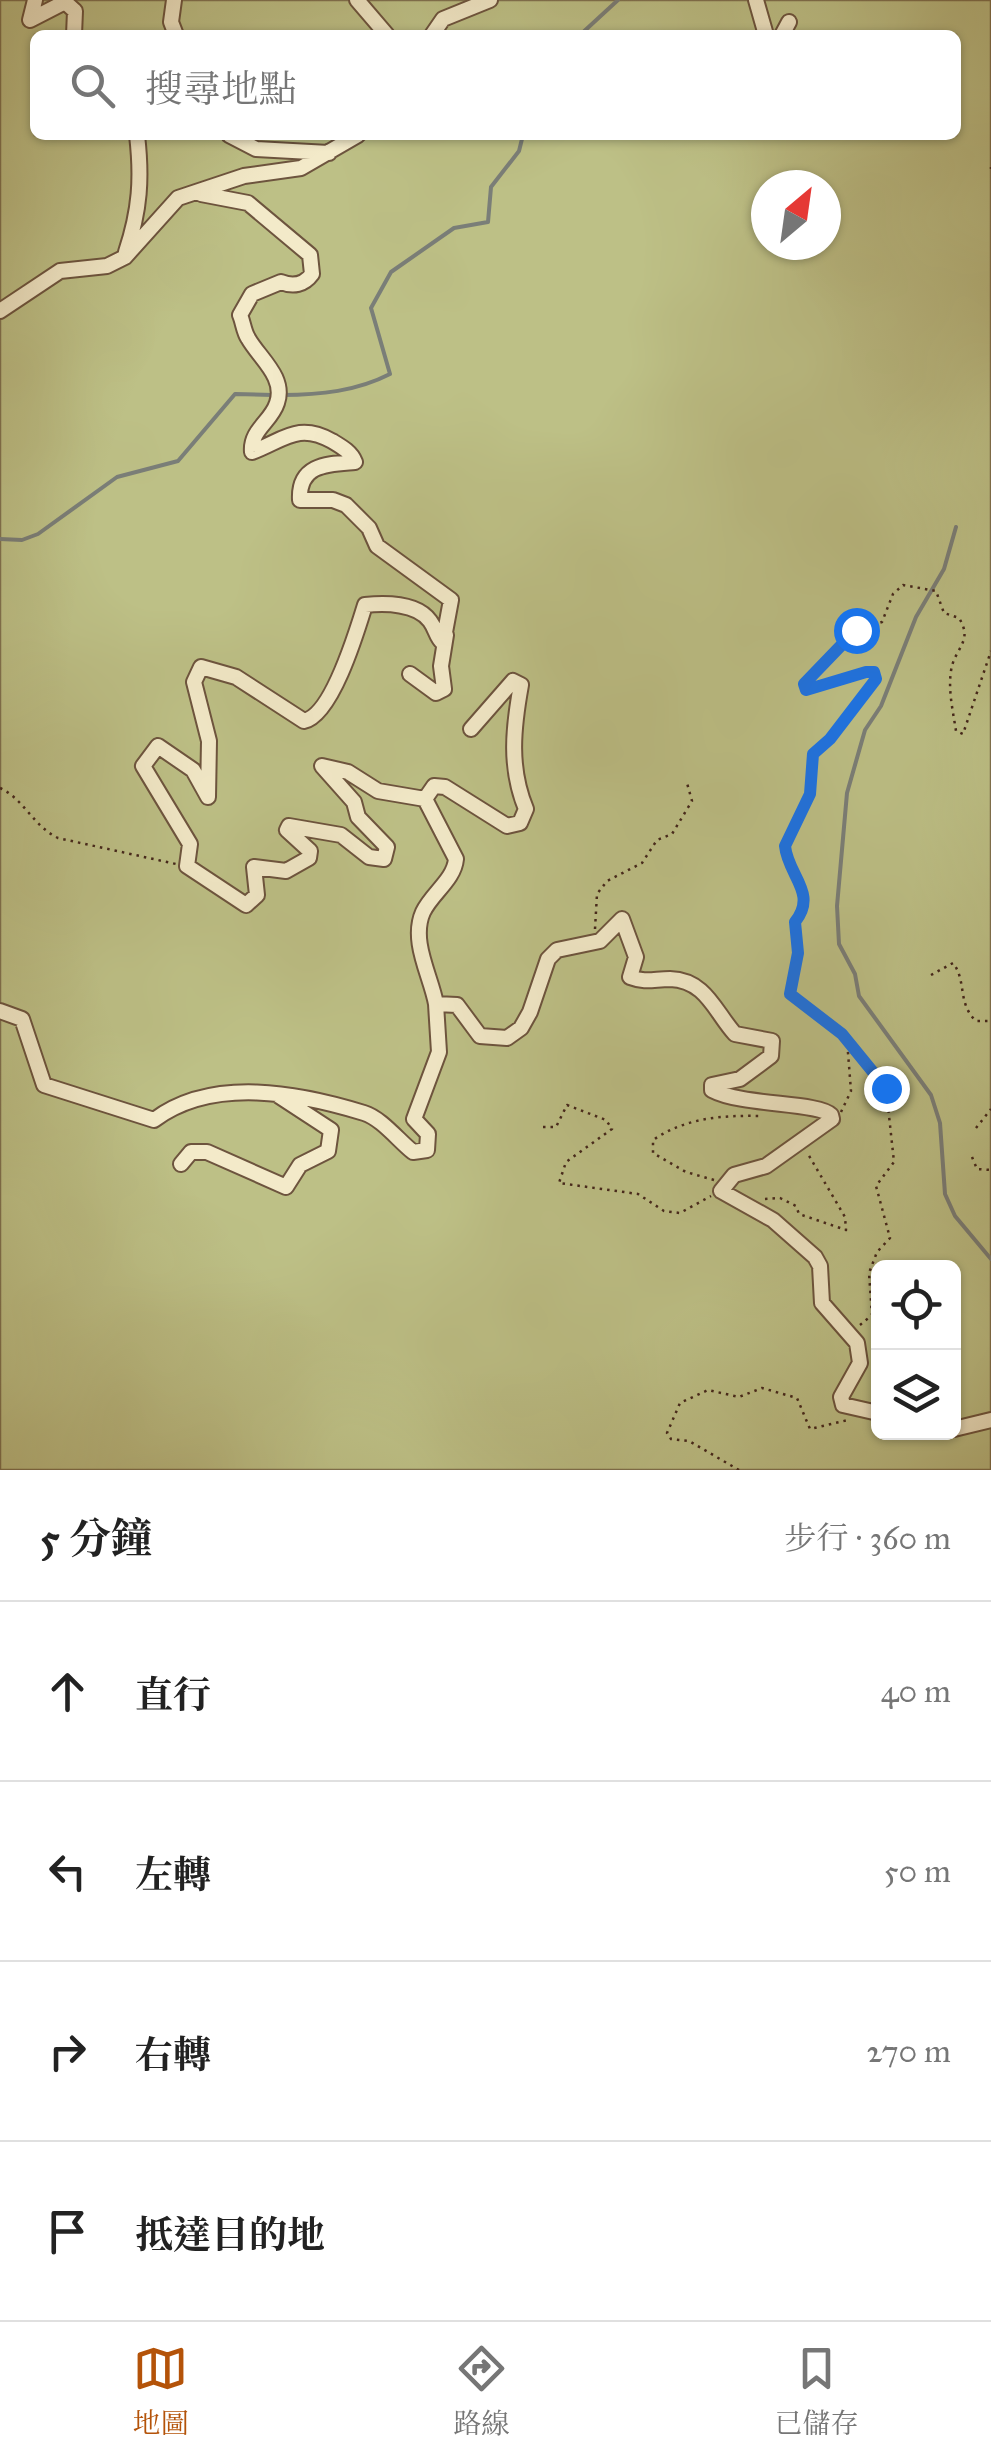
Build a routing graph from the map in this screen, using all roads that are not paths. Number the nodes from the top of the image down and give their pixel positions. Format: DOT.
graph roads {
  1 [pos="34,0"];
  2 [pos="174,0"];
  3 [pos="357,0"];
  4 [pos="490,0"];
  5 [pos="756,0"];
  6 [pos="74,30"];
  7 [pos="174,30"];
  8 [pos="383,30"];
  9 [pos="435,30"];
  10 [pos="765,30"];
  11 [pos="138,140"];
  12 [pos="239,140"];
  13 [pos="350,140"];
  14 [pos="330,153"];
  15 [pos="200,194"];
  16 [pos="124,258"];
  17 [pos="0,311"];
  18 [pos="447,630"];
  19 [pos="410,674"];
  20 [pos="471,729"];
  21 [pos="425,799"];
  22 [pos="436,1004"];
  23 [pos="0,1011"];
  24 [pos="278,1096"];
  25 [pos="181,1164"];
  26 [pos="871,1411"];
  27 [pos="991,1420"];
  28 [pos="961,1427"];
  1 -- 6 [label="street"];
  2 -- 7 [label="street"];
  3 -- 8 [label="street"];
  4 -- 9 [label="street"];
  5 -- 10 [label="street"];
  11 -- 16 [label="street"];
  12 -- 14 [label="street"];
  13 -- 14 [label="street"];
  14 -- 15 [label="street"];
  15 -- 16 [label="street"];
  15 -- 18 [label="street"];
  16 -- 17 [label="street"];
  18 -- 19 [label="street"];
  18 -- 21 [label="street"];
  20 -- 21 [label="street"];
  21 -- 22 [label="street"];
  22 -- 24 [label="street"];
  22 -- 26 [label="street"];
  23 -- 24 [label="street"];
  24 -- 25 [label="street"];
  27 -- 28 [label="street"];
}
